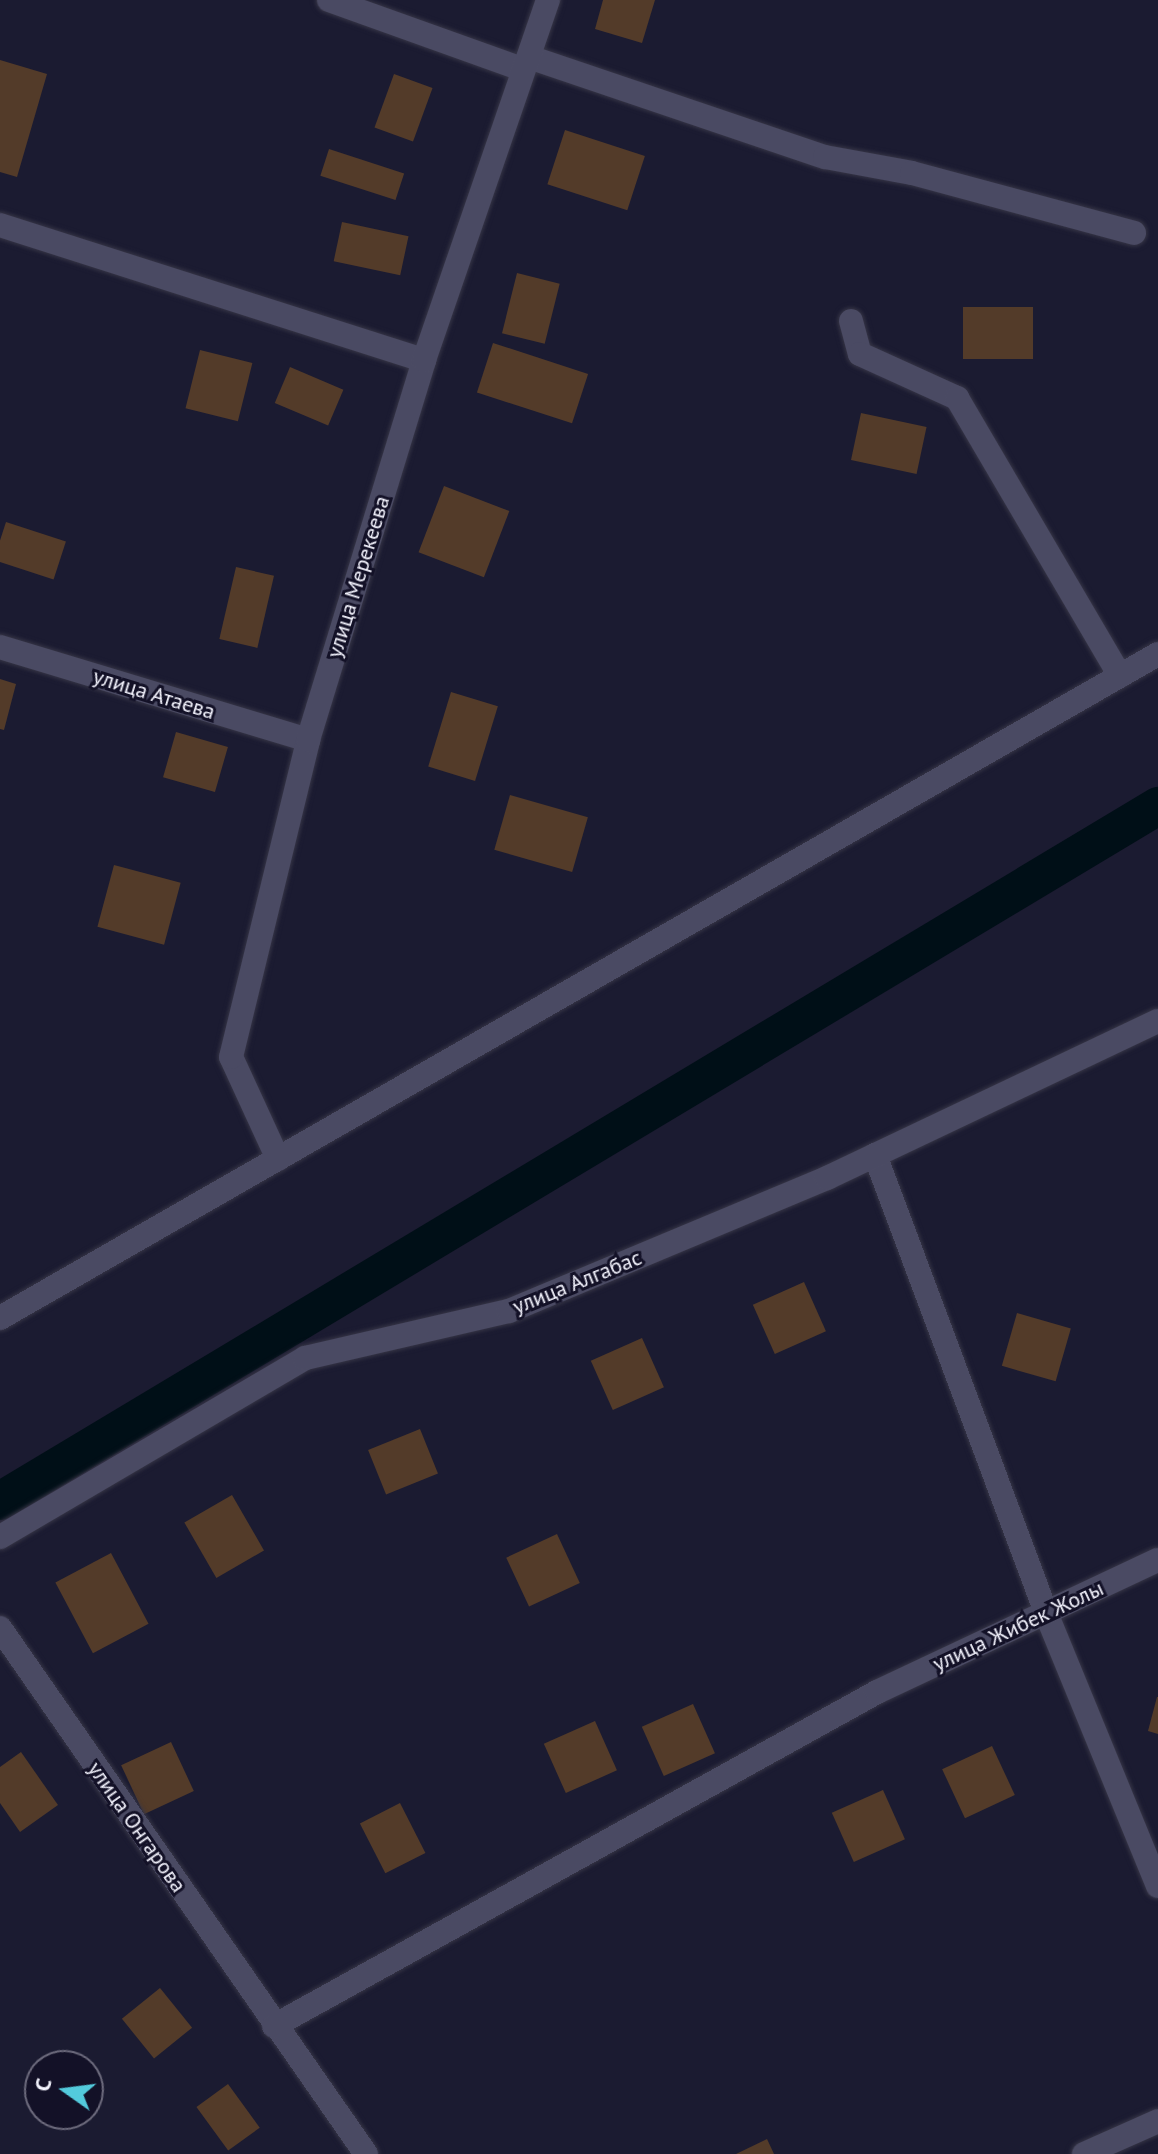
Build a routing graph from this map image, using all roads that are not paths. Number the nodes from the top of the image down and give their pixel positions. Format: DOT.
graph roads {
  1 [pos="329,0"];
  2 [pos="548,0"];
  3 [pos="526,63"];
  4 [pos="0,225"];
  5 [pos="1134,233"];
  6 [pos="851,321"];
  7 [pos="424,360"];
  8 [pos="0,647"];
  9 [pos="1158,654"];
  10 [pos="1120,676"];
  11 [pos="308,740"];
  12 [pos="1158,1021"];
  13 [pos="875,1155"];
  14 [pos="278,1159"];
  15 [pos="0,1318"];
  16 [pos="0,1537"];
  17 [pos="1158,1560"];
  18 [pos="1046,1613"];
  19 [pos="0,1628"];
  20 [pos="1158,1886"];
  21 [pos="274,2026"];
  22 [pos="1158,2121"];
  23 [pos="366,2154"];
  24 [pos="1084,2154"];
  1 -- 3 [label="street"];
  2 -- 3 [label="street, улица Мерекеева"];
  3 -- 5 [label="street"];
  3 -- 7 [label="street, улица Мерекеева"];
  4 -- 7 [label="street"];
  6 -- 10 [label="street"];
  7 -- 11 [label="street, улица Мерекеева"];
  8 -- 11 [label="street, улица Атаева"];
  9 -- 10 [label="street"];
  10 -- 14 [label="street"];
  11 -- 14 [label="street, улица Мерекеева"];
  12 -- 13 [label="street, улица Алгабас"];
  13 -- 16 [label="street, улица Алгабас"];
  13 -- 18 [label="street"];
  14 -- 15 [label="street"];
  17 -- 18 [label="street, улица Жибек Жолы"];
  18 -- 20 [label="street"];
  18 -- 21 [label="street, улица Жибек Жолы"];
  19 -- 21 [label="street, улица Онгарова"];
  21 -- 23 [label="street, улица Онгарова"];
  22 -- 24 [label="street"];
}
